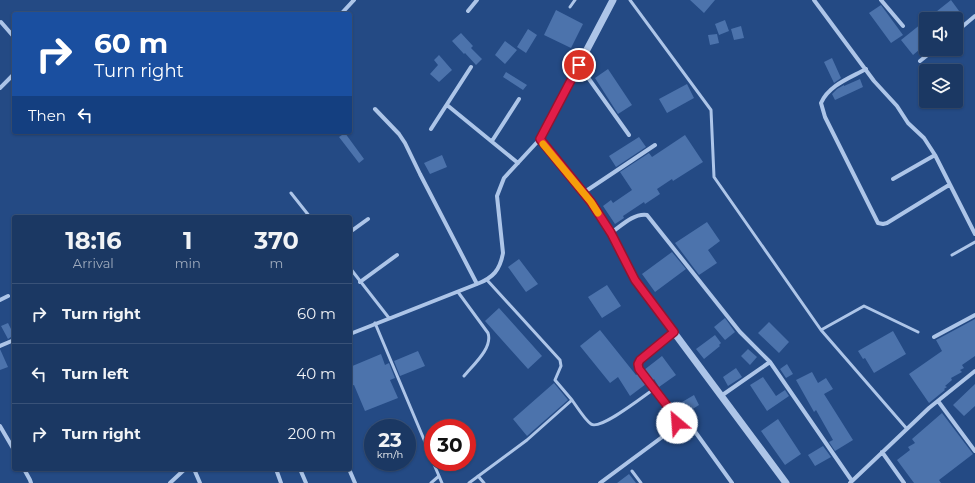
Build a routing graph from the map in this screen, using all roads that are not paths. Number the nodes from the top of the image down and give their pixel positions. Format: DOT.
graph roads {
  1 [pos="354,0"];
  2 [pos="477,0"];
  3 [pos="575,0"];
  4 [pos="613,0"];
  5 [pos="630,0"];
  6 [pos="814,0"];
  7 [pos="881,0"];
  8 [pos="570,7"];
  9 [pos="468,11"];
  10 [pos="343,12"];
  11 [pos="975,16"];
  12 [pos="1,22"];
  13 [pos="903,26"];
  14 [pos="963,26"];
  15 [pos="12,35"];
  16 [pos="926,56"];
  17 [pos="920,61"];
  18 [pos="579,65"];
  19 [pos="471,67"];
  20 [pos="866,69"];
  21 [pos="12,76"];
  22 [pos="0,88"];
  23 [pos="519,99"];
  24 [pos="447,106"];
  25 [pos="375,109"];
  26 [pos="431,129"];
  27 [pos="629,135"];
  28 [pos="540,139"];
  29 [pos="492,141"];
  30 [pos="655,145"];
  31 [pos="935,156"];
  32 [pos="518,162"];
  33 [pos="893,179"];
  34 [pos="949,185"];
  35 [pos="291,193"];
  36 [pos="584,193"];
  37 [pos="308,215"];
  38 [pos="368,219"];
  39 [pos="352,231"];
  40 [pos="611,233"];
  41 [pos="975,234"];
  42 [pos="975,242"];
  43 [pos="396,254"];
  44 [pos="952,255"];
  45 [pos="352,271"];
  46 [pos="487,280"];
  47 [pos="360,282"];
  48 [pos="477,284"];
  49 [pos="458,292"];
  50 [pos="8,296"];
  51 [pos="0,300"];
  52 [pos="975,315"];
  53 [pos="389,318"];
  54 [pos="375,323"];
  55 [pos="821,330"];
  56 [pos="674,332"];
  57 [pos="918,332"];
  58 [pos="352,333"];
  59 [pos="934,337"];
  60 [pos="12,341"];
  61 [pos="0,346"];
  62 [pos="770,362"];
  63 [pos="975,370"];
  64 [pos="464,376"];
  65 [pos="654,388"];
  66 [pos="721,396"];
  67 [pos="572,400"];
  68 [pos="938,401"];
  69 [pos="0,426"];
  70 [pos="691,426"];
  71 [pos="907,429"];
  72 [pos="424,440"];
  73 [pos="12,447"];
  74 [pos="975,451"];
  75 [pos="882,452"];
  76 [pos="25,471"];
  77 [pos="183,471"];
  78 [pos="195,471"];
  79 [pos="277,471"];
  80 [pos="301,471"];
  81 [pos="350,471"];
  82 [pos="437,471"];
  83 [pos="632,471"];
  84 [pos="439,476"];
  85 [pos="478,476"];
  86 [pos="851,482"];
  87 [pos="31,483"];
  88 [pos="170,483"];
  89 [pos="200,483"];
  90 [pos="281,483"];
  91 [pos="306,483"];
  92 [pos="355,483"];
  93 [pos="430,483"];
  94 [pos="442,483"];
  95 [pos="469,483"];
  96 [pos="484,483"];
  97 [pos="600,483"];
  98 [pos="642,483"];
  99 [pos="732,483"];
  100 [pos="786,483"];
  101 [pos="904,483"];
  1 -- 10 [label="street"];
  2 -- 9 [label="street"];
  3 -- 8 [label="lane"];
  4 -- 18 [label="street"];
  5 -- 55 [label="lane"];
  6 -- 20 [label="street"];
  7 -- 13 [label="street"];
  11 -- 14 [label="street"];
  12 -- 15 [label="street"];
  16 -- 17 [label="street"];
  18 -- 27 [label="street"];
  18 -- 28 [label="street"];
  19 -- 24 [label="street"];
  20 -- 31 [label="street"];
  20 -- 34 [label="street"];
  21 -- 22 [label="street"];
  23 -- 29 [label="street"];
  24 -- 26 [label="street"];
  24 -- 29 [label="street"];
  25 -- 48 [label="street"];
  28 -- 32 [label="street"];
  28 -- 36 [label="street"];
  29 -- 32 [label="street"];
  30 -- 36 [label="street"];
  31 -- 33 [label="street"];
  31 -- 34 [label="street"];
  32 -- 46 [label="street"];
  34 -- 41 [label="street"];
  35 -- 37 [label="lane"];
  36 -- 40 [label="street"];
  38 -- 39 [label="street"];
  40 -- 56 [label="street"];
  40 -- 62 [label="street"];
  42 -- 44 [label="lane"];
  43 -- 47 [label="street"];
  45 -- 47 [label="lane"];
  46 -- 48 [label="street"];
  46 -- 67 [label="lane"];
  47 -- 53 [label="lane"];
  48 -- 49 [label="street"];
  49 -- 53 [label="street"];
  49 -- 64 [label="lane"];
  50 -- 51 [label="street"];
  52 -- 59 [label="street"];
  53 -- 54 [label="street"];
  54 -- 58 [label="street"];
  54 -- 72 [label="lane"];
  55 -- 57 [label="lane"];
  55 -- 71 [label="lane"];
  56 -- 65 [label="street"];
  56 -- 66 [label="street"];
  60 -- 61 [label="street"];
  62 -- 66 [label="street"];
  62 -- 86 [label="street"];
  63 -- 68 [label="street"];
  65 -- 67 [label="lane"];
  65 -- 97 [label="street"];
  66 -- 100 [label="street"];
  67 -- 85 [label="lane"];
  68 -- 71 [label="street"];
  68 -- 74 [label="street"];
  69 -- 73 [label="street"];
  70 -- 99 [label="street"];
  71 -- 75 [label="street"];
  75 -- 86 [label="street"];
  75 -- 101 [label="street"];
  76 -- 87 [label="street"];
  77 -- 88 [label="street"];
  78 -- 89 [label="street"];
  79 -- 90 [label="street"];
  80 -- 91 [label="street"];
  81 -- 92 [label="street"];
  82 -- 84 [label="lane"];
  83 -- 98 [label="lane"];
  84 -- 93 [label="lane"];
  84 -- 94 [label="lane"];
  85 -- 95 [label="lane"];
  85 -- 96 [label="lane"];
}
